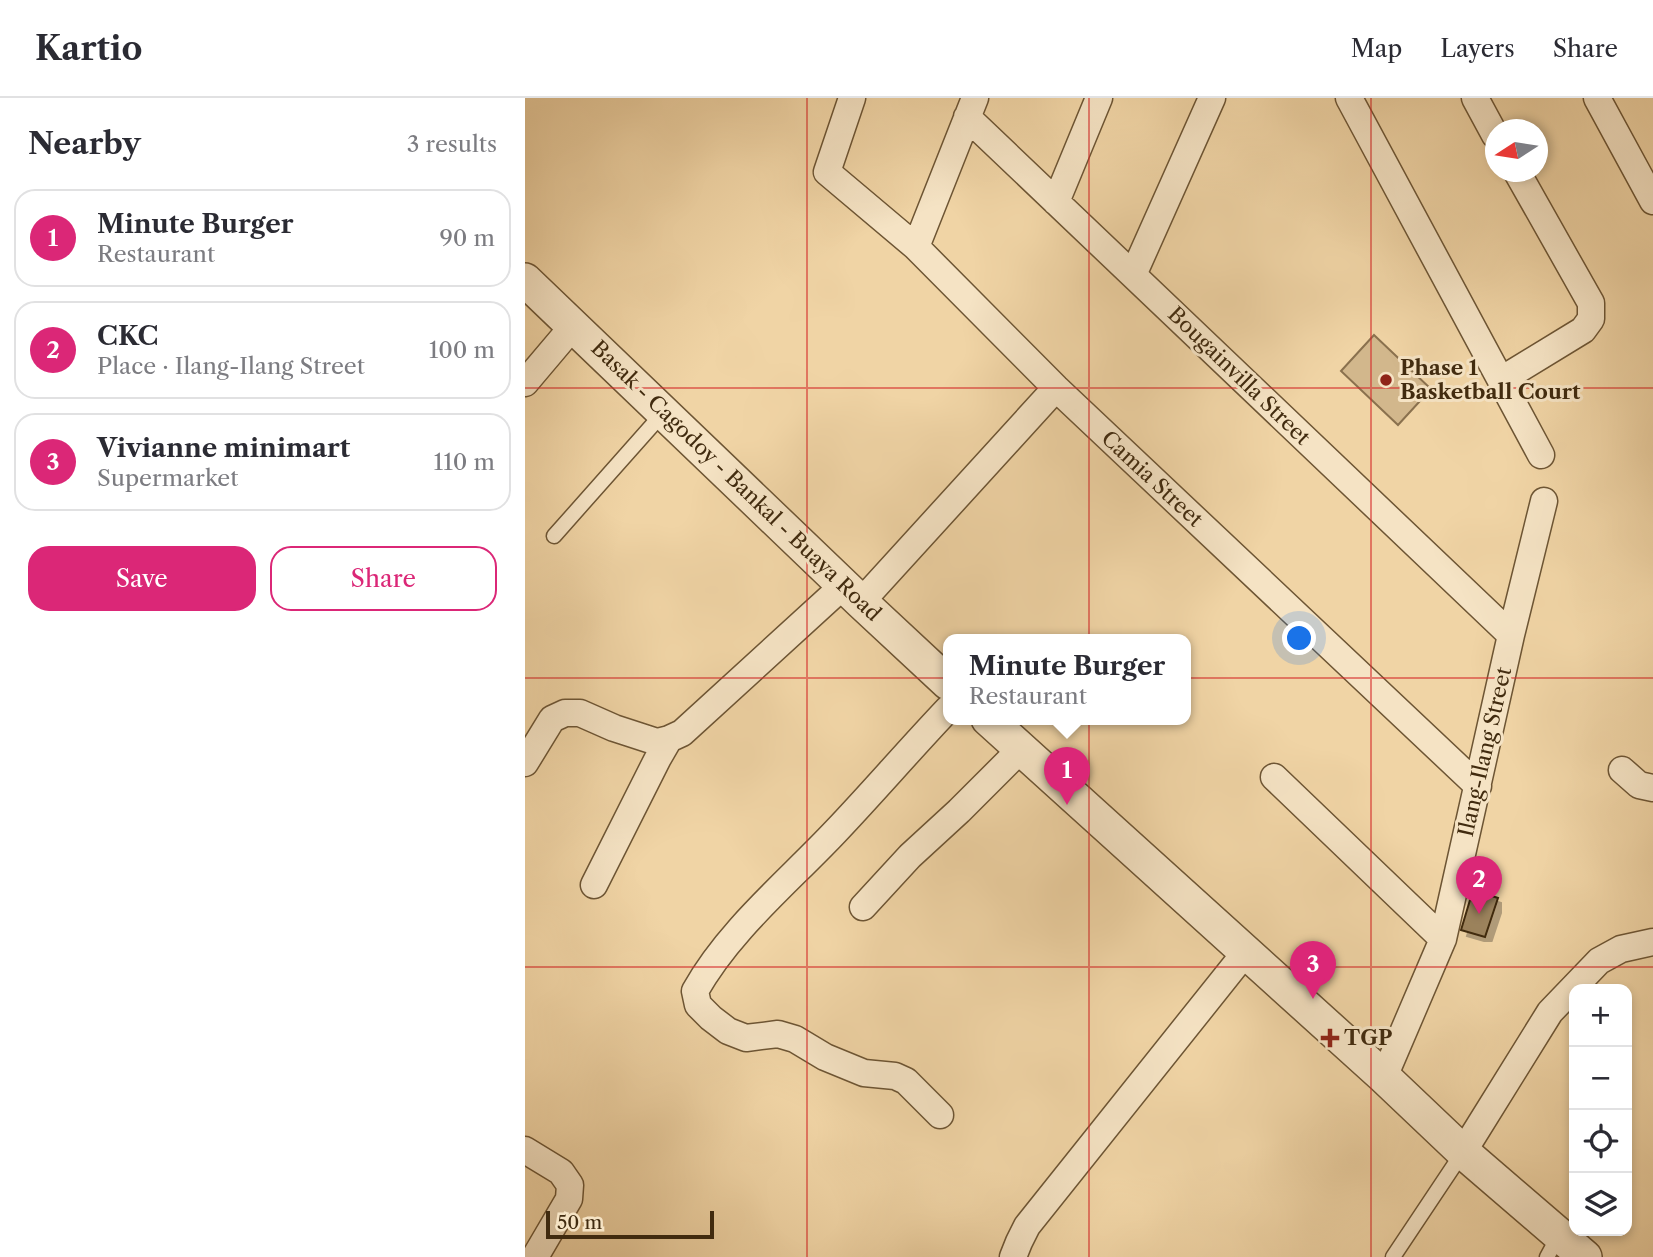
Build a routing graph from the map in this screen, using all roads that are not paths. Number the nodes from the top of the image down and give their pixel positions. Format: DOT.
graph roads {
  1 [pos="852,98"];
  2 [pos="1099,98"];
  3 [pos="1212,98"];
  4 [pos="1349,98"];
  5 [pos="1475,98"];
  6 [pos="1597,98"];
  7 [pos="971,108"];
  8 [pos="1487,119"];
  9 [pos="1523,182"];
  10 [pos="1653,201"];
  11 [pos="1056,202"];
  12 [pos="916,247"];
  13 [pos="1133,275"];
  14 [pos="525,279"];
  15 [pos="574,325"];
  16 [pos="1501,380"];
  17 [pos="525,383"];
  18 [pos="1056,388"];
  19 [pos="664,412"];
  20 [pos="1541,455"];
  21 [pos="1544,501"];
  22 [pos="554,537"];
  23 [pos="852,594"];
  24 [pos="1511,635"];
  25 [pos="943,678"];
  26 [pos="943,714"];
  27 [pos="995,725"];
  28 [pos="669,739"];
  29 [pos="1021,749"];
  30 [pos="525,762"];
  31 [pos="1622,770"];
  32 [pos="1274,777"];
  33 [pos="1478,786"];
  34 [pos="1653,788"];
  35 [pos="594,885"];
  36 [pos="863,907"];
  37 [pos="1443,940"];
  38 [pos="1653,942"];
  39 [pos="1245,953"];
  40 [pos="1384,1077"];
  41 [pos="940,1115"];
  42 [pos="525,1150"];
  43 [pos="1463,1152"];
  44 [pos="1553,1246"];
  45 [pos="535,1257"];
  46 [pos="1013,1257"];
  47 [pos="1392,1257"];
  48 [pos="1585,1257"];
  1 -- 12 [label="street, Camia Street"];
  2 -- 11 [label="street"];
  3 -- 13 [label="street"];
  4 -- 16 [label="street"];
  5 -- 8 [label="street"];
  6 -- 10 [label="street"];
  7 -- 11 [label="street, Bougainvilla Street"];
  7 -- 12 [label="street"];
  9 -- 16 [label="street"];
  11 -- 13 [label="street, Bougainvilla Street"];
  12 -- 18 [label="street, Camia Street"];
  13 -- 24 [label="street, Bougainvilla Street"];
  14 -- 15 [label="street, Basak - Cagodoy - Bankal - Buaya Road"];
  15 -- 17 [label="street"];
  15 -- 19 [label="street, Basak - Cagodoy - Bankal - Buaya Road"];
  16 -- 20 [label="street"];
  18 -- 23 [label="street"];
  18 -- 33 [label="street, Camia Street"];
  19 -- 22 [label="lane"];
  19 -- 23 [label="street, Basak - Cagodoy - Bankal - Buaya Road"];
  21 -- 24 [label="street, Ilang-Ilang Street"];
  23 -- 25 [label="street, Basak - Cagodoy - Bankal - Buaya Road"];
  23 -- 28 [label="street"];
  24 -- 33 [label="street, Ilang-Ilang Street"];
  26 -- 41 [label="street"];
  27 -- 29 [label="street"];
  28 -- 30 [label="street"];
  28 -- 35 [label="street"];
  29 -- 36 [label="street"];
  29 -- 39 [label="street"];
  31 -- 34 [label="street"];
  32 -- 37 [label="street"];
  33 -- 37 [label="street, Ilang-Ilang Street"];
  37 -- 40 [label="street, Ilang-Ilang Street"];
  38 -- 43 [label="street"];
  39 -- 40 [label="street"];
  39 -- 46 [label="street"];
  40 -- 43 [label="street"];
  42 -- 45 [label="street"];
  43 -- 44 [label="street"];
  43 -- 47 [label="lane"];
  44 -- 48 [label="street"];
}
